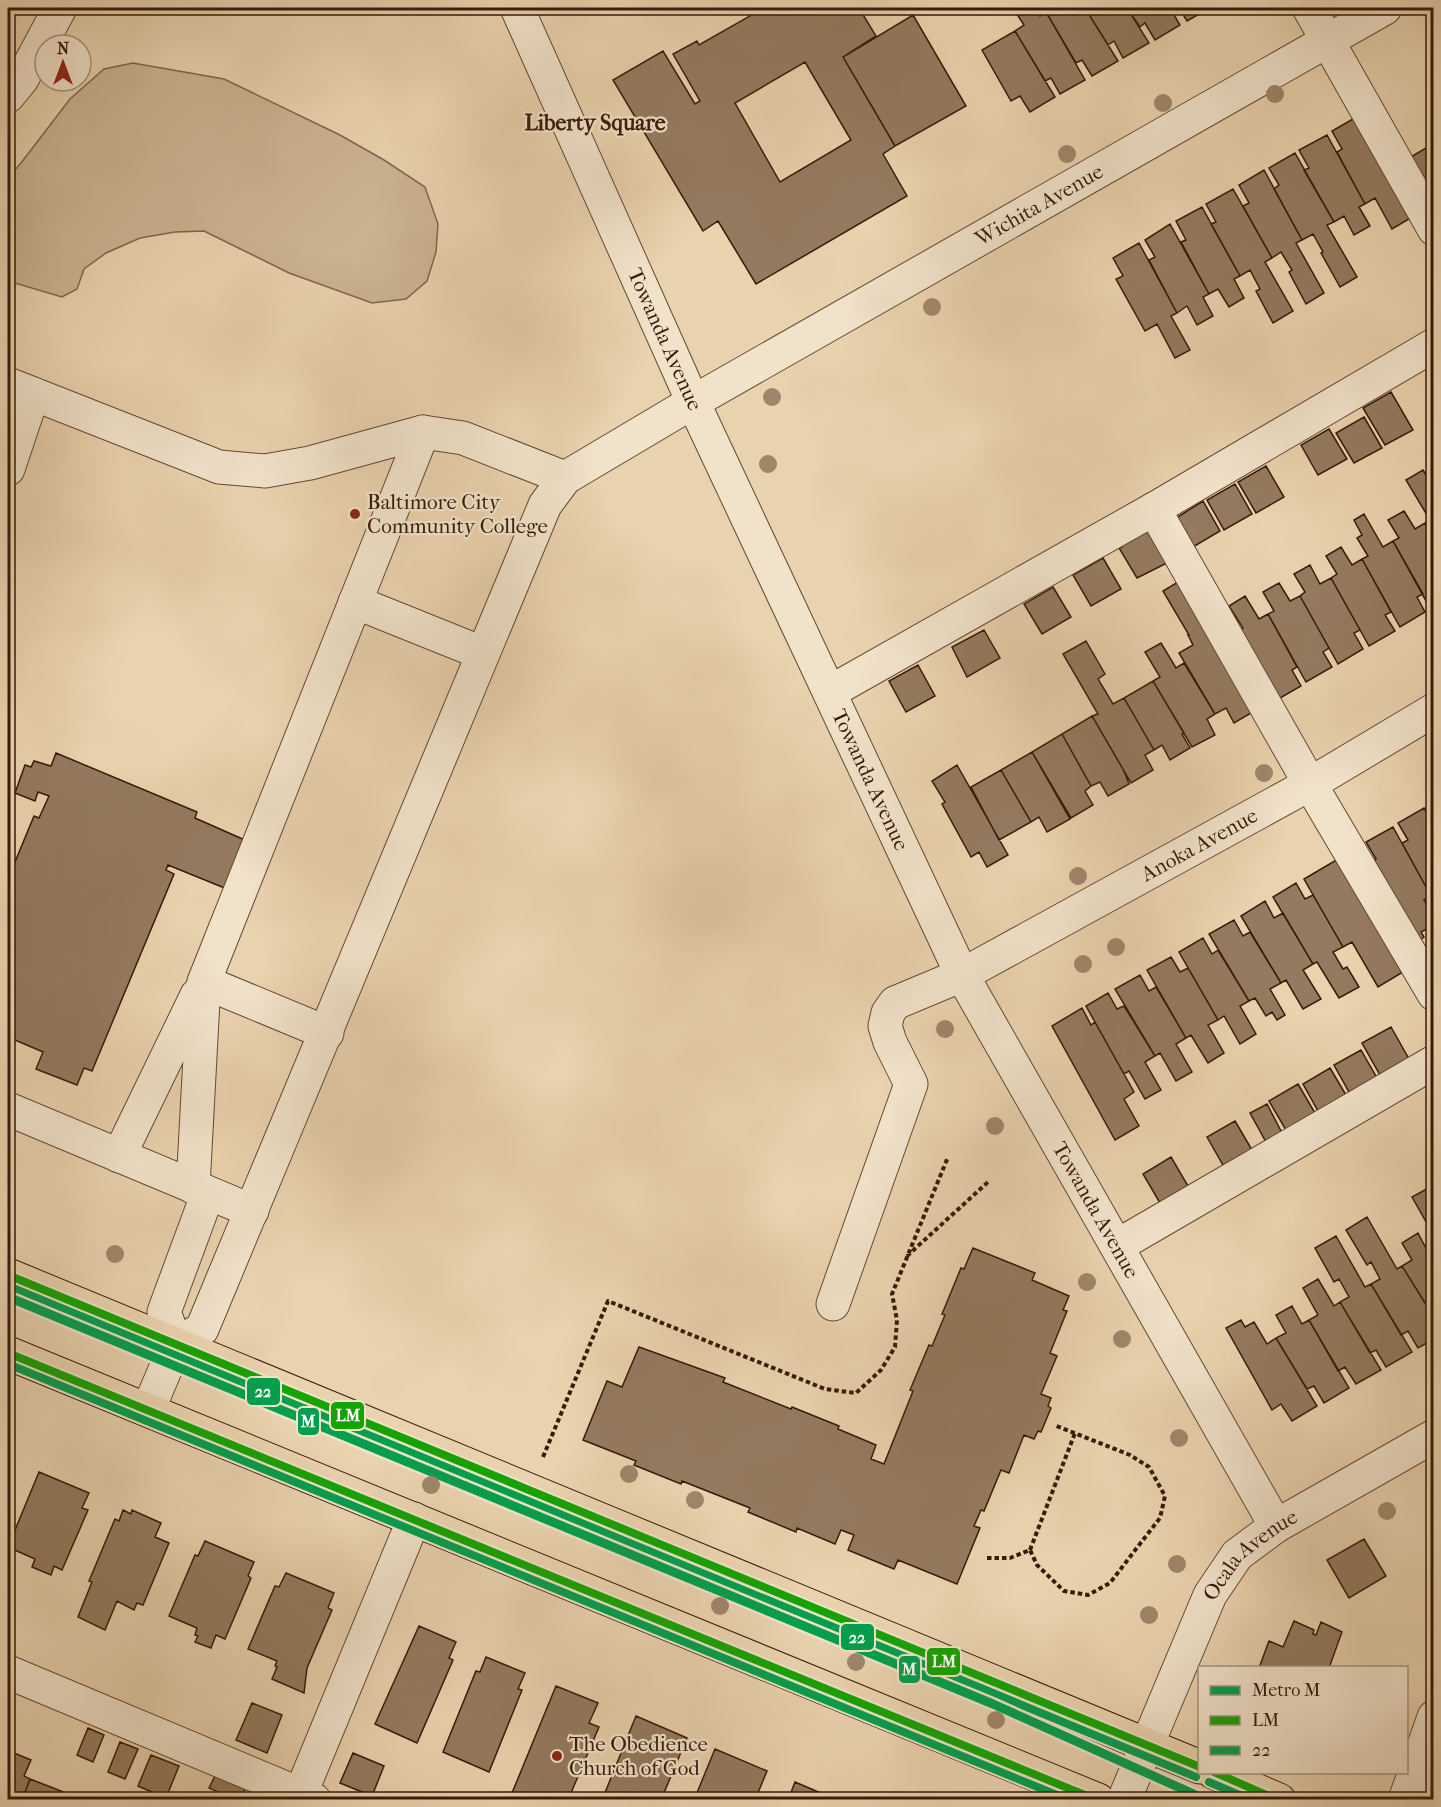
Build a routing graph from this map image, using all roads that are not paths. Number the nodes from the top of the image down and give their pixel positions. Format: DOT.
graph roads {
  1 [pos="60,8"];
  2 [pos="518,8"];
  3 [pos="1309,8"];
  4 [pos="1385,8"];
  5 [pos="1328,40"];
  6 [pos="8,96"];
  7 [pos="1434,229"];
  8 [pos="1434,345"];
  9 [pos="20,389"];
  10 [pos="693,402"];
  11 [pos="423,432"];
  12 [pos="8,469"];
  13 [pos="565,478"];
  14 [pos="1154,509"];
  15 [pos="354,603"];
  16 [pos="482,653"];
  17 [pos="830,692"];
  18 [pos="1434,710"];
  19 [pos="1310,784"];
  20 [pos="962,975"];
  21 [pos="204,982"];
  22 [pos="1434,994"];
  23 [pos="327,1033"];
  24 [pos="1434,1062"];
  25 [pos="8,1109"];
  26 [pos="118,1156"];
  27 [pos="200,1190"];
  28 [pos="252,1211"];
  29 [pos="1117,1246"];
  30 [pos="8,1275"];
  31 [pos="833,1304"];
  32 [pos="176,1344"];
  33 [pos="8,1353"];
  34 [pos="148,1410"];
  35 [pos="1434,1436"];
  36 [pos="414,1519"];
  37 [pos="1276,1527"];
  38 [pos="8,1672"];
  39 [pos="1434,1717"];
  40 [pos="1146,1745"];
  41 [pos="1426,1765"];
  42 [pos="1198,1766"];
  43 [pos="1215,1774"];
  44 [pos="305,1798"];
  45 [pos="1098,1800"];
  46 [pos="1124,1800"];
  47 [pos="1279,1800"];
  48 [pos="1405,1800"];
  1 -- 6 [label="street"];
  2 -- 10 [label="street, Towanda Avenue"];
  3 -- 5 [label="street"];
  4 -- 5 [label="street, Wichita Avenue"];
  5 -- 7 [label="street"];
  5 -- 10 [label="street, Wichita Avenue"];
  8 -- 14 [label="street"];
  9 -- 11 [label="street"];
  9 -- 12 [label="street"];
  10 -- 13 [label="street, Wichita Avenue"];
  10 -- 17 [label="street, Towanda Avenue"];
  11 -- 13 [label="street"];
  11 -- 15 [label="street"];
  13 -- 16 [label="street"];
  14 -- 17 [label="street"];
  14 -- 19 [label="street"];
  15 -- 16 [label="street"];
  15 -- 21 [label="street"];
  16 -- 23 [label="street"];
  17 -- 20 [label="street, Towanda Avenue"];
  18 -- 19 [label="street, Anoka Avenue"];
  19 -- 20 [label="street, Anoka Avenue"];
  19 -- 22 [label="street"];
  20 -- 29 [label="street, Towanda Avenue"];
  20 -- 31 [label="street, Anoka Avenue"];
  21 -- 23 [label="street"];
  21 -- 26 [label="street"];
  21 -- 27 [label="street"];
  23 -- 28 [label="street"];
  24 -- 29 [label="street"];
  25 -- 26 [label="street"];
  26 -- 27 [label="street"];
  27 -- 28 [label="street"];
  27 -- 32 [label="street"];
  28 -- 32 [label="street"];
  29 -- 37 [label="street, Towanda Avenue"];
  30 -- 32 [label="main road"];
  32 -- 34 [label="street"];
  32 -- 40 [label="main road"];
  33 -- 34 [label="main road"];
  34 -- 36 [label="main road"];
  35 -- 37 [label="street, Ocala Avenue"];
  36 -- 44 [label="street"];
  36 -- 45 [label="main road"];
  37 -- 40 [label="street, Ocala Avenue"];
  38 -- 44 [label="street"];
  39 -- 41 [label="street"];
  40 -- 42 [label="main road"];
  40 -- 46 [label="street, Ocala Avenue"];
  41 -- 48 [label="street"];
  43 -- 47 [label="main road"];
}
